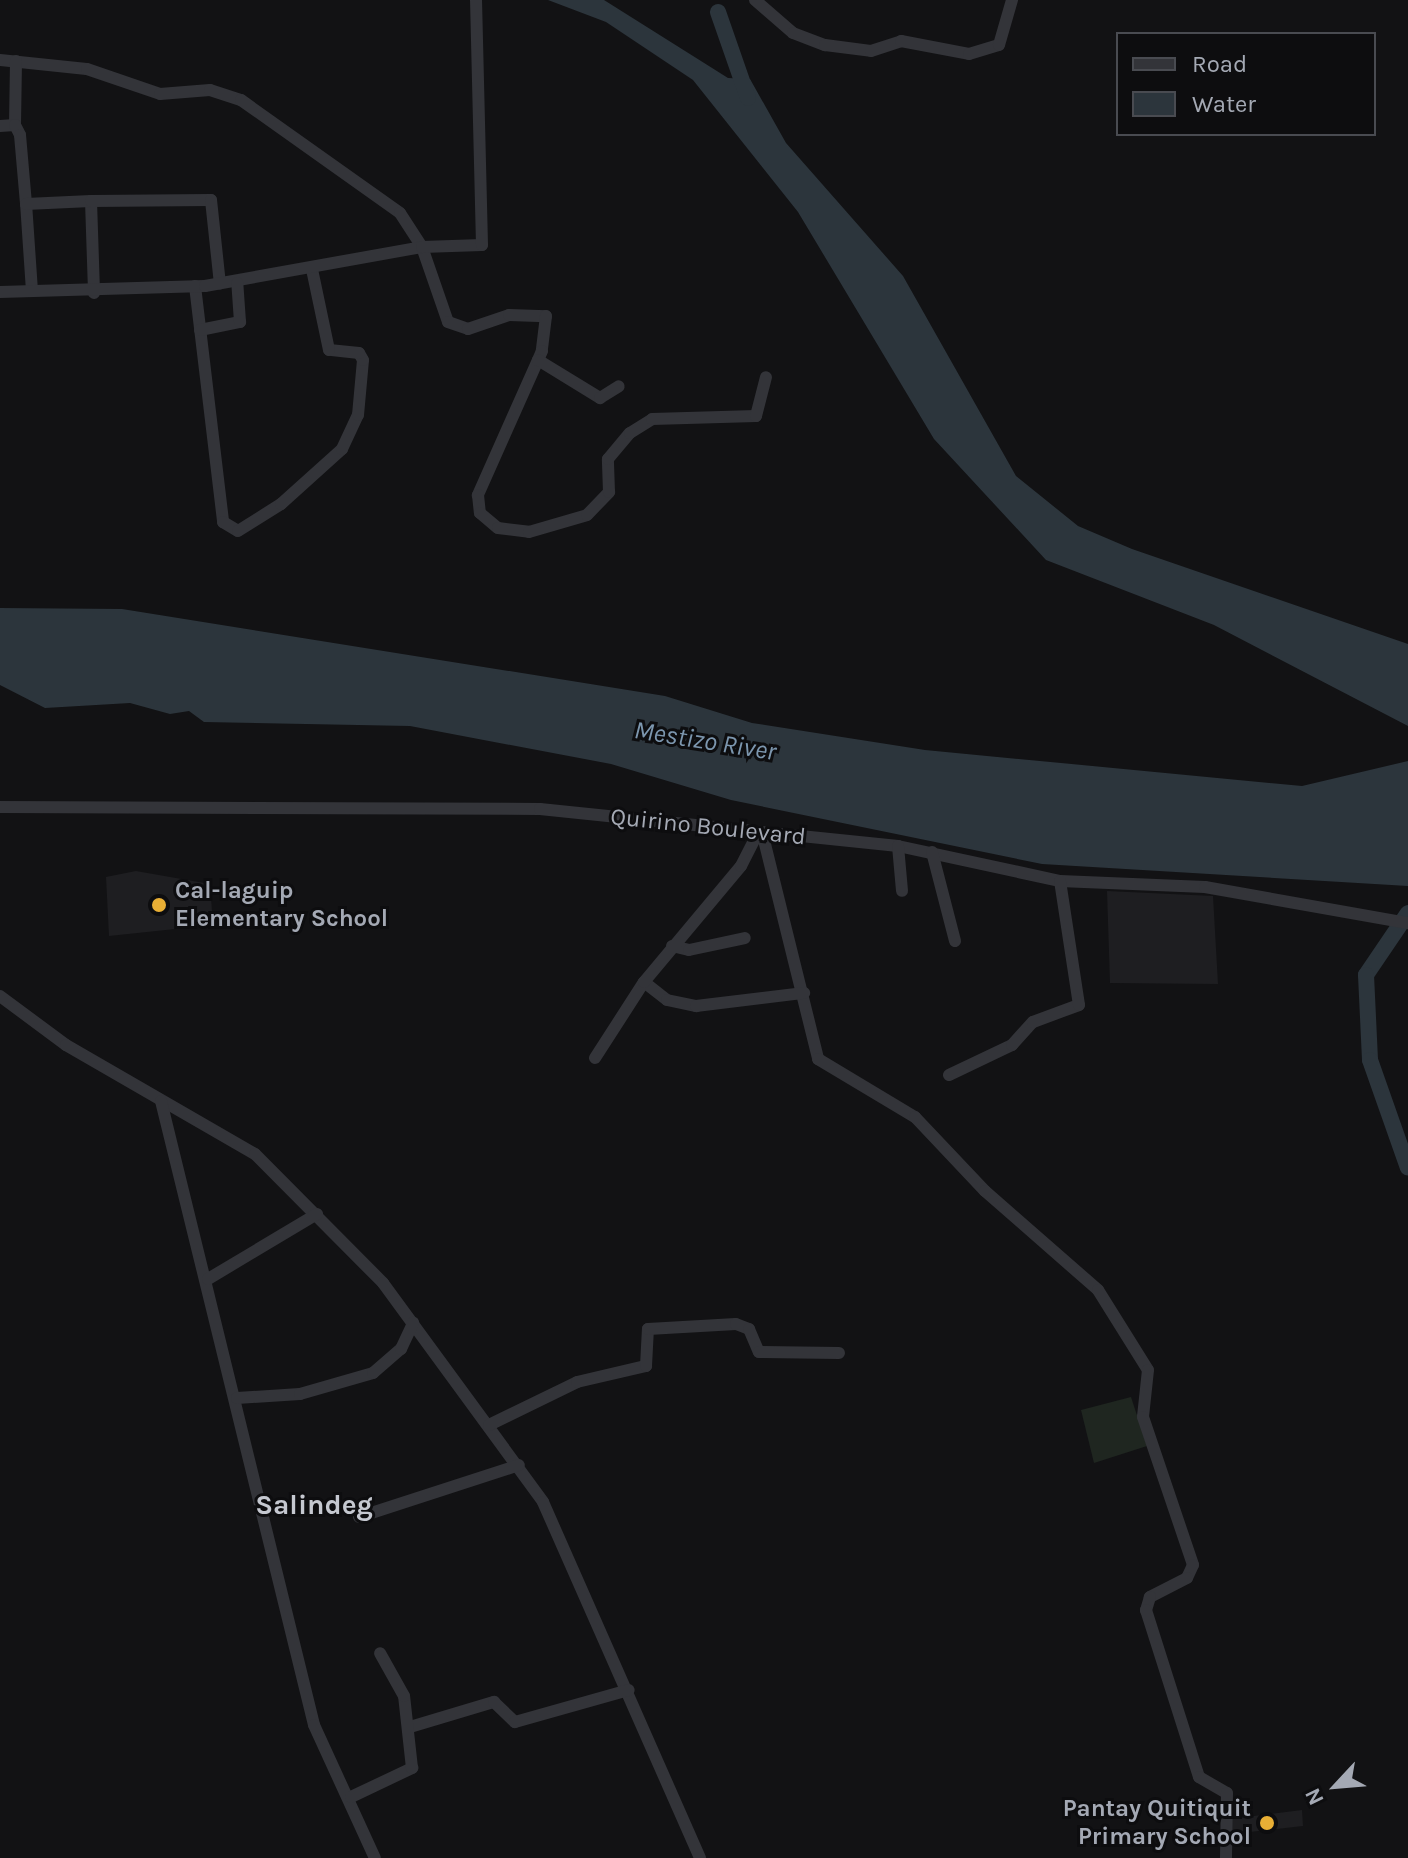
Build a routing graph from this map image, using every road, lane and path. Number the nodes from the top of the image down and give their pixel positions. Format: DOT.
graph roads {
  1 [pos="476,0"];
  2 [pos="755,0"];
  3 [pos="1012,0"];
  4 [pos="0,60"];
  5 [pos="16,61"];
  6 [pos="15,125"];
  7 [pos="0,126"];
  8 [pos="91,201"];
  9 [pos="26,204"];
  10 [pos="429,247"];
  11 [pos="312,269"];
  12 [pos="237,283"];
  13 [pos="220,284"];
  14 [pos="195,286"];
  15 [pos="32,291"];
  16 [pos="0,292"];
  17 [pos="94,293"];
  18 [pos="200,330"];
  19 [pos="538,360"];
  20 [pos="766,377"];
  21 [pos="619,386"];
  22 [pos="0,807"];
  23 [pos="760,832"];
  24 [pos="898,846"];
  25 [pos="932,852"];
  26 [pos="1060,881"];
  27 [pos="902,891"];
  28 [pos="1408,923"];
  29 [pos="745,938"];
  30 [pos="955,941"];
  31 [pos="672,946"];
  32 [pos="644,982"];
  33 [pos="804,993"];
  34 [pos="0,996"];
  35 [pos="595,1058"];
  36 [pos="949,1075"];
  37 [pos="161,1101"];
  38 [pos="317,1214"];
  39 [pos="208,1279"];
  40 [pos="413,1323"];
  41 [pos="839,1353"];
  42 [pos="237,1398"];
  43 [pos="489,1425"];
  44 [pos="519,1465"];
  45 [pos="359,1517"];
  46 [pos="380,1653"];
  47 [pos="629,1690"];
  48 [pos="410,1727"];
  49 [pos="351,1797"];
  50 [pos="375,1858"];
  51 [pos="700,1858"];
  52 [pos="1226,1858"];
  1 -- 10 [label="street"];
  2 -- 3 [label="street"];
  4 -- 5 [label="street"];
  5 -- 6 [label="street"];
  5 -- 10 [label="street"];
  6 -- 7 [label="street"];
  6 -- 9 [label="street"];
  8 -- 9 [label="street"];
  8 -- 13 [label="street"];
  8 -- 17 [label="street"];
  9 -- 15 [label="street"];
  10 -- 11 [label="street"];
  10 -- 19 [label="street"];
  11 -- 12 [label="street"];
  11 -- 18 [label="street"];
  12 -- 13 [label="street"];
  12 -- 18 [label="street"];
  13 -- 14 [label="street"];
  14 -- 17 [label="street"];
  14 -- 18 [label="street"];
  15 -- 16 [label="street"];
  15 -- 17 [label="street"];
  19 -- 20 [label="street"];
  19 -- 21 [label="street"];
  22 -- 23 [label="street, Quirino Boulevard"];
  23 -- 24 [label="street, Quirino Boulevard"];
  23 -- 31 [label="street"];
  23 -- 33 [label="street"];
  24 -- 25 [label="street, Quirino Boulevard"];
  24 -- 27 [label="street"];
  25 -- 26 [label="street, Quirino Boulevard"];
  25 -- 30 [label="street"];
  26 -- 28 [label="street, Quirino Boulevard"];
  26 -- 36 [label="street"];
  29 -- 31 [label="street"];
  31 -- 32 [label="street"];
  32 -- 33 [label="street"];
  32 -- 35 [label="street"];
  33 -- 52 [label="street"];
  34 -- 37 [label="street"];
  37 -- 38 [label="street"];
  37 -- 39 [label="street"];
  38 -- 39 [label="street"];
  38 -- 40 [label="street"];
  39 -- 42 [label="street"];
  40 -- 42 [label="street"];
  40 -- 43 [label="street"];
  41 -- 43 [label="street"];
  42 -- 49 [label="street"];
  43 -- 44 [label="street"];
  44 -- 45 [label="street"];
  44 -- 47 [label="street"];
  46 -- 48 [label="street"];
  47 -- 48 [label="street"];
  47 -- 51 [label="street"];
  48 -- 49 [label="street"];
  49 -- 50 [label="street"];
}
